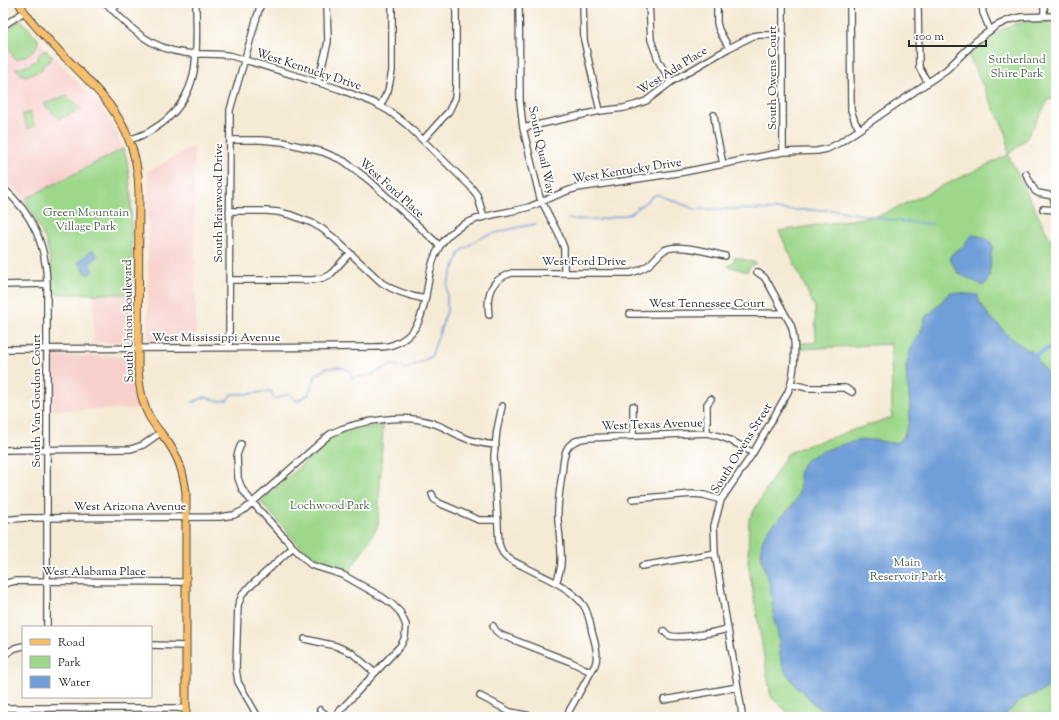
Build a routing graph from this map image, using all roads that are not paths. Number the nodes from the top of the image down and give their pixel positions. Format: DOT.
graph roads {
  1 [pos="19,3"];
  2 [pos="106,3"];
  3 [pos="119,3"];
  4 [pos="196,3"];
  5 [pos="261,3"];
  6 [pos="327,3"];
  7 [pos="392,3"];
  8 [pos="456,3"];
  9 [pos="519,3"];
  10 [pos="583,3"];
  11 [pos="649,3"];
  12 [pos="717,3"];
  13 [pos="783,3"];
  14 [pos="850,3"];
  15 [pos="918,3"];
  16 [pos="982,3"];
  17 [pos="1044,3"];
  18 [pos="112,10"];
  19 [pos="24,12"];
  20 [pos="1044,16"];
  21 [pos="1056,16"];
  22 [pos="3,26"];
  23 [pos="990,30"];
  24 [pos="783,35"];
  25 [pos="729,48"];
  26 [pos="196,54"];
  27 [pos="244,60"];
  28 [pos="318,82"];
  29 [pos="670,82"];
  30 [pos="928,83"];
  31 [pos="380,106"];
  32 [pos="600,111"];
  33 [pos="714,115"];
  34 [pos="523,128"];
  35 [pos="860,129"];
  36 [pos="129,140"];
  37 [pos="230,140"];
  38 [pos="423,140"];
  39 [pos="784,152"];
  40 [pos="723,164"];
  41 [pos="1026,174"];
  42 [pos="3,188"];
  43 [pos="1055,195"];
  44 [pos="541,201"];
  45 [pos="1043,209"];
  46 [pos="1056,210"];
  47 [pos="229,211"];
  48 [pos="484,217"];
  49 [pos="440,246"];
  50 [pos="350,253"];
  51 [pos="725,256"];
  52 [pos="758,272"];
  53 [pos="564,273"];
  54 [pos="229,280"];
  55 [pos="47,284"];
  56 [pos="3,285"];
  57 [pos="425,299"];
  58 [pos="784,313"];
  59 [pos="630,314"];
  60 [pos="489,315"];
  61 [pos="47,348"];
  62 [pos="138,348"];
  63 [pos="229,348"];
  64 [pos="3,349"];
  65 [pos="792,384"];
  66 [pos="852,392"];
  67 [pos="711,399"];
  68 [pos="502,406"];
  69 [pos="633,406"];
  70 [pos="160,433"];
  71 [pos="707,433"];
  72 [pos="633,436"];
  73 [pos="241,444"];
  74 [pos="496,445"];
  75 [pos="3,450"];
  76 [pos="47,450"];
  77 [pos="753,453"];
  78 [pos="432,494"];
  79 [pos="632,499"];
  80 [pos="720,500"];
  81 [pos="252,502"];
  82 [pos="186,517"];
  83 [pos="47,518"];
  84 [pos="3,520"];
  85 [pos="498,520"];
  86 [pos="293,547"];
  87 [pos="715,553"];
  88 [pos="642,566"];
  89 [pos="47,581"];
  90 [pos="186,582"];
  91 [pos="556,583"];
  92 [pos="3,584"];
  93 [pos="47,626"];
  94 [pos="493,626"];
  95 [pos="728,629"];
  96 [pos="664,631"];
  97 [pos="305,639"];
  98 [pos="152,645"];
  99 [pos="22,646"];
  100 [pos="186,646"];
  101 [pos="3,656"];
  102 [pos="591,672"];
  103 [pos="375,673"];
  104 [pos="738,687"];
  105 [pos="480,696"];
  106 [pos="664,700"];
  107 [pos="3,708"];
  108 [pos="186,708"];
  109 [pos="320,710"];
  110 [pos="186,717"];
  111 [pos="258,717"];
  112 [pos="329,717"];
  113 [pos="334,717"];
  114 [pos="536,717"];
  115 [pos="568,717"];
  116 [pos="742,717"];
  1 -- 19 [label="main road, South Union Boulevard"];
  2 -- 18 [label="street, West Kentucky Drive"];
  3 -- 18 [label="street"];
  4 -- 26 [label="street"];
  5 -- 27 [label="street, South Briarwood Drive"];
  6 -- 28 [label="street"];
  7 -- 31 [label="street"];
  8 -- 38 [label="street"];
  9 -- 34 [label="street, South Quail Way"];
  10 -- 32 [label="street"];
  11 -- 29 [label="street"];
  12 -- 25 [label="street"];
  13 -- 24 [label="street, South Owens Court"];
  14 -- 35 [label="street"];
  15 -- 30 [label="street"];
  16 -- 23 [label="street"];
  17 -- 20 [label="street"];
  18 -- 26 [label="street, West Kentucky Drive"];
  19 -- 22 [label="street"];
  19 -- 36 [label="main road, South Union Boulevard"];
  20 -- 21 [label="street, West Kentucky Drive"];
  20 -- 23 [label="street, West Kentucky Drive"];
  23 -- 30 [label="street, West Kentucky Drive"];
  24 -- 25 [label="street, West Ada Place"];
  24 -- 39 [label="street, South Owens Court"];
  25 -- 29 [label="street, West Ada Place"];
  26 -- 27 [label="street, West Kentucky Drive"];
  26 -- 36 [label="street"];
  27 -- 28 [label="street, West Kentucky Drive"];
  27 -- 37 [label="street, South Briarwood Drive"];
  28 -- 31 [label="street, West Kentucky Drive"];
  29 -- 32 [label="street, West Ada Place"];
  30 -- 35 [label="street, West Kentucky Drive"];
  31 -- 38 [label="street, West Kentucky Drive"];
  32 -- 34 [label="street, West Ada Place"];
  33 -- 40 [label="street"];
  34 -- 44 [label="street, South Quail Way"];
  35 -- 39 [label="street, West Kentucky Drive"];
  36 -- 62 [label="main road, South Union Boulevard"];
  37 -- 47 [label="street, South Briarwood Drive"];
  37 -- 49 [label="street, West Ford Place"];
  38 -- 48 [label="street, West Kentucky Drive"];
  39 -- 40 [label="street, West Kentucky Drive"];
  40 -- 44 [label="street, West Kentucky Drive"];
  41 -- 43 [label="street"];
  42 -- 55 [label="street, South Van Gordon Court"];
  43 -- 46 [label="street"];
  44 -- 48 [label="street, West Kentucky Drive"];
  44 -- 53 [label="street, South Quail Way"];
  45 -- 46 [label="street"];
  47 -- 50 [label="street"];
  47 -- 54 [label="street, South Briarwood Drive"];
  48 -- 49 [label="street"];
  49 -- 57 [label="street"];
  50 -- 54 [label="street"];
  50 -- 57 [label="street"];
  51 -- 53 [label="street, West Ford Drive"];
  52 -- 58 [label="street, South Owens Street"];
  53 -- 60 [label="street, West Ford Drive"];
  54 -- 63 [label="street, South Briarwood Drive"];
  55 -- 56 [label="street"];
  55 -- 61 [label="street, South Van Gordon Court"];
  57 -- 63 [label="street, West Mississippi Avenue"];
  58 -- 59 [label="street, West Tennessee Court"];
  58 -- 65 [label="street, South Owens Street"];
  61 -- 62 [label="street, West Mississippi Avenue"];
  61 -- 64 [label="street, West Mississippi Avenue"];
  61 -- 76 [label="street, South Van Gordon Court"];
  62 -- 63 [label="street, West Mississippi Avenue"];
  62 -- 70 [label="main road, South Union Boulevard"];
  65 -- 66 [label="street"];
  65 -- 77 [label="street, South Owens Street"];
  67 -- 71 [label="street"];
  68 -- 74 [label="street"];
  69 -- 72 [label="street"];
  70 -- 76 [label="street"];
  70 -- 82 [label="main road, South Union Boulevard"];
  71 -- 72 [label="street, West Texas Avenue"];
  71 -- 77 [label="street, West Texas Avenue"];
  72 -- 91 [label="street, West Texas Avenue"];
  73 -- 81 [label="street"];
  74 -- 81 [label="street"];
  74 -- 85 [label="street"];
  75 -- 76 [label="street"];
  76 -- 83 [label="street, South Van Gordon Court"];
  77 -- 80 [label="street, South Owens Street"];
  78 -- 85 [label="street"];
  79 -- 80 [label="street"];
  80 -- 87 [label="street, South Owens Street"];
  81 -- 82 [label="street, West Arizona Avenue"];
  81 -- 86 [label="street"];
  82 -- 83 [label="street, West Arizona Avenue"];
  82 -- 90 [label="main road, South Union Boulevard"];
  83 -- 84 [label="street, West Arizona Avenue"];
  83 -- 89 [label="street, South Van Gordon Court"];
  85 -- 91 [label="street"];
  86 -- 103 [label="street"];
  86 -- 111 [label="street"];
  87 -- 88 [label="street"];
  87 -- 95 [label="street, South Owens Street"];
  89 -- 90 [label="street, West Alabama Place"];
  89 -- 92 [label="street, West Alabama Place"];
  89 -- 93 [label="street, South Van Gordon Court"];
  90 -- 100 [label="main road, South Union Boulevard"];
  91 -- 102 [label="street"];
  94 -- 102 [label="street"];
  95 -- 96 [label="street"];
  95 -- 104 [label="street, South Owens Street"];
  97 -- 103 [label="street"];
  98 -- 100 [label="street"];
  99 -- 101 [label="street"];
  100 -- 108 [label="main road, South Union Boulevard"];
  102 -- 115 [label="street"];
  103 -- 113 [label="street"];
  104 -- 106 [label="street"];
  104 -- 116 [label="street, South Owens Street"];
  105 -- 114 [label="street"];
  107 -- 108 [label="street"];
  108 -- 110 [label="main road, South Union Boulevard"];
  109 -- 112 [label="street"];
}
